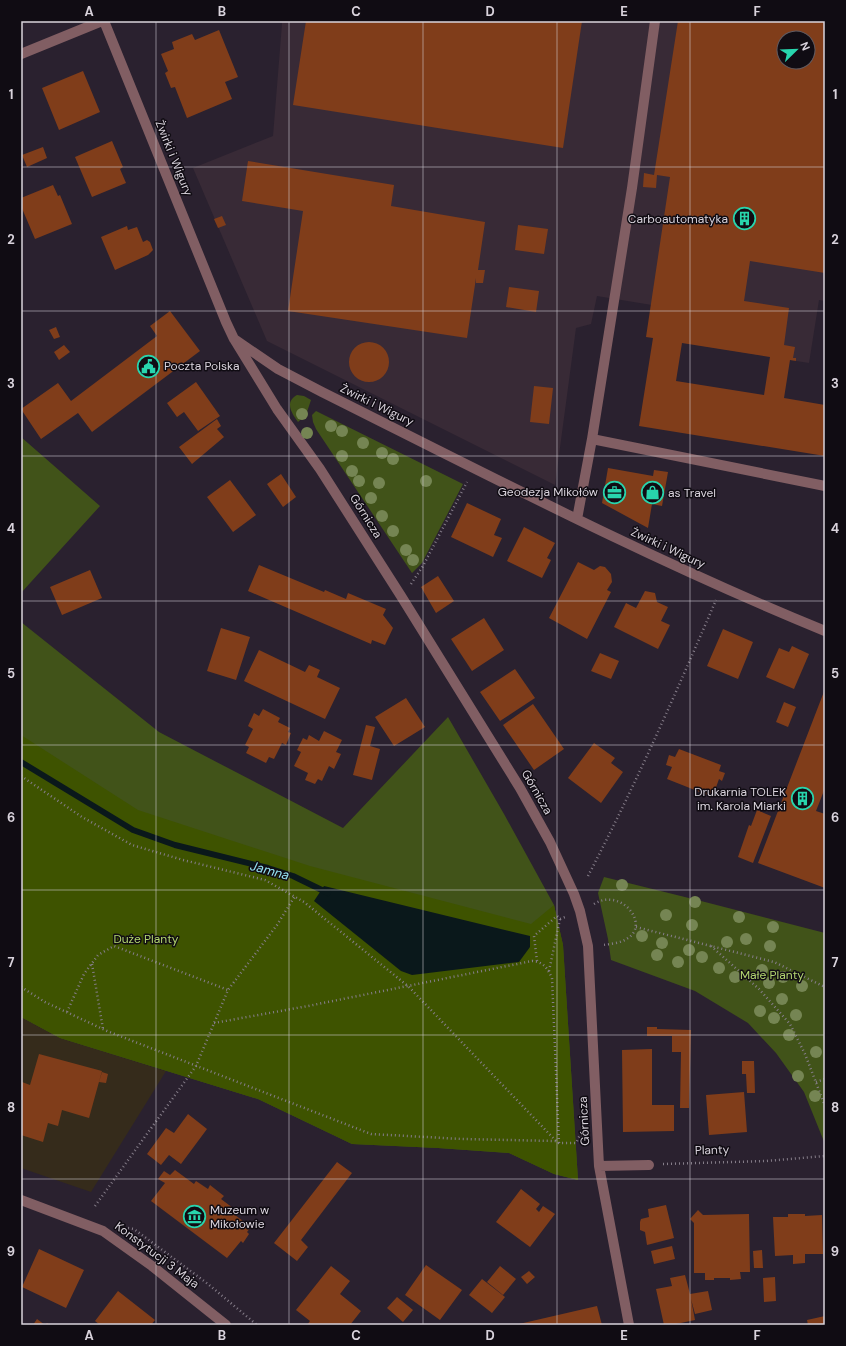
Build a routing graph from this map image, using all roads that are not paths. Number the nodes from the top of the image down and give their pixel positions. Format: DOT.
graph roads {
  1 [pos="103,21"];
  2 [pos="655,21"];
  3 [pos="21,54"];
  4 [pos="234,339"];
  5 [pos="592,439"];
  6 [pos="825,486"];
  7 [pos="577,519"];
  8 [pos="825,631"];
  9 [pos="649,1165"];
  10 [pos="599,1166"];
  11 [pos="21,1200"];
  12 [pos="226,1325"];
  13 [pos="629,1325"];
  1 -- 3 [label="street"];
  1 -- 4 [label="street, Żwirki i Wigury"];
  2 -- 5 [label="street"];
  4 -- 7 [label="street, Żwirki i Wigury"];
  4 -- 10 [label="street, Górnicza"];
  5 -- 6 [label="street"];
  5 -- 7 [label="street"];
  7 -- 8 [label="street, Żwirki i Wigury"];
  9 -- 10 [label="street"];
  10 -- 13 [label="street, Górnicza"];
  11 -- 12 [label="street, Konstytucji 3 Maja"];
}
